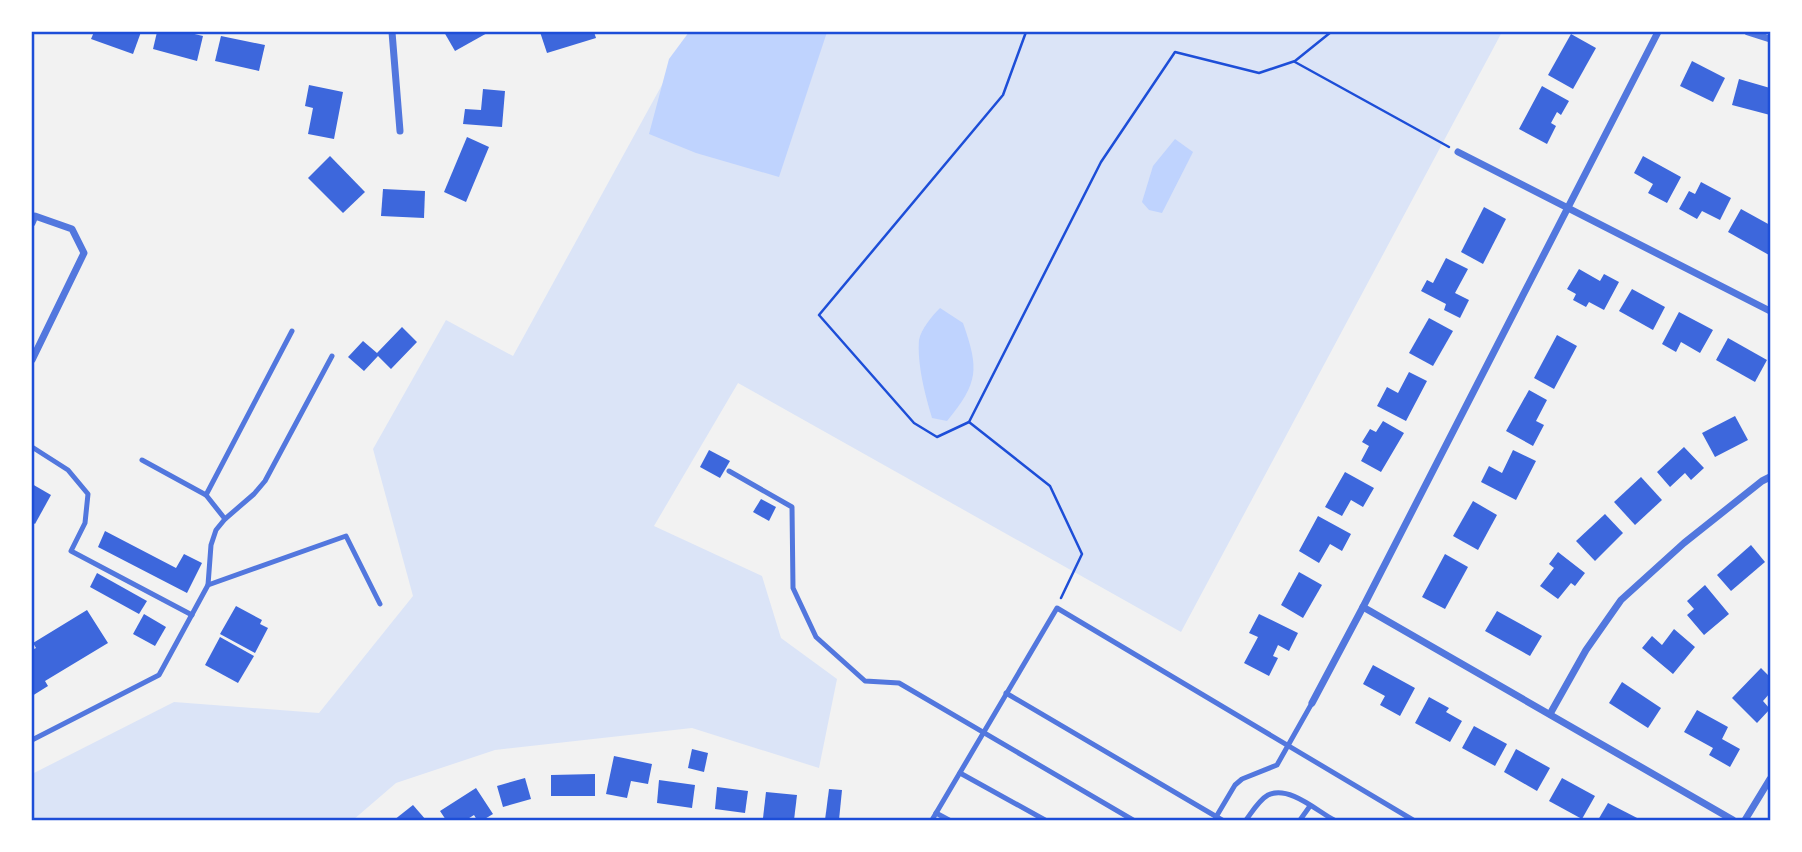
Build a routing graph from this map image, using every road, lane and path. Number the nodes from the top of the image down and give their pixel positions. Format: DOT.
graph roads {
  1 [pos="391,32"];
  2 [pos="1026,32"];
  3 [pos="1331,32"];
  4 [pos="1658,32"];
  5 [pos="1748,32"];
  6 [pos="1770,39"];
  7 [pos="1295,61"];
  8 [pos="400,131"];
  9 [pos="1458,152"];
  10 [pos="1567,207"];
  11 [pos="32,223"];
  12 [pos="1770,311"];
  13 [pos="292,331"];
  14 [pos="332,356"];
  15 [pos="32,360"];
  16 [pos="969,422"];
  17 [pos="32,447"];
  18 [pos="142,460"];
  19 [pos="730,471"];
  20 [pos="1770,477"];
  21 [pos="206,495"];
  22 [pos="225,519"];
  23 [pos="208,585"];
  24 [pos="380,604"];
  25 [pos="1363,607"];
  26 [pos="1056,608"];
  27 [pos="192,615"];
  28 [pos="1006,693"];
  29 [pos="1312,703"];
  30 [pos="1550,714"];
  31 [pos="984,732"];
  32 [pos="32,740"];
  33 [pos="1289,747"];
  34 [pos="960,773"];
  35 [pos="1770,779"];
  36 [pos="1310,806"];
  37 [pos="936,813"];
  38 [pos="1219,819"];
  39 [pos="932,821"];
  40 [pos="949,821"];
  41 [pos="1045,821"];
  42 [pos="1133,821"];
  43 [pos="1247,821"];
  44 [pos="1300,821"];
  45 [pos="1334,821"];
  46 [pos="1413,821"];
  47 [pos="1733,821"];
  48 [pos="1745,821"];
  1 -- 8 [label="street"];
  2 -- 16 [label="path"];
  3 -- 7 [label="path"];
  4 -- 10 [label="street"];
  5 -- 6 [label="street"];
  7 -- 9 [label="path"];
  7 -- 16 [label="path"];
  9 -- 10 [label="street"];
  10 -- 12 [label="street"];
  10 -- 25 [label="street"];
  11 -- 15 [label="street"];
  13 -- 21 [label="lane"];
  14 -- 22 [label="lane"];
  16 -- 26 [label="path"];
  17 -- 27 [label="lane"];
  18 -- 21 [label="lane"];
  19 -- 31 [label="lane"];
  20 -- 30 [label="street"];
  21 -- 22 [label="lane"];
  22 -- 23 [label="lane"];
  23 -- 24 [label="lane"];
  23 -- 27 [label="lane"];
  25 -- 29 [label="street"];
  25 -- 30 [label="street"];
  26 -- 28 [label="lane"];
  26 -- 33 [label="lane"];
  27 -- 32 [label="lane"];
  28 -- 31 [label="lane"];
  28 -- 38 [label="lane"];
  29 -- 33 [label="lane"];
  30 -- 47 [label="street"];
  31 -- 34 [label="lane"];
  31 -- 42 [label="lane"];
  33 -- 38 [label="lane"];
  33 -- 46 [label="lane"];
  34 -- 37 [label="lane"];
  34 -- 41 [label="lane"];
  35 -- 48 [label="street"];
  36 -- 43 [label="lane"];
  36 -- 44 [label="lane"];
  36 -- 45 [label="lane"];
  37 -- 39 [label="lane"];
  37 -- 40 [label="lane"];
}
